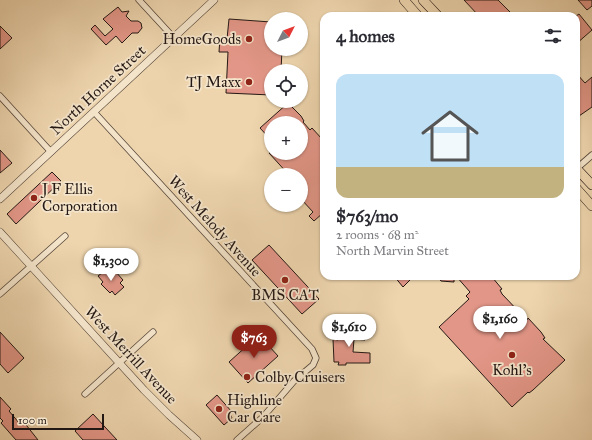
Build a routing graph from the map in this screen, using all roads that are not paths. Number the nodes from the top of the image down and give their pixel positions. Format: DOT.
graph roads {
  1 [pos="139,0"];
  2 [pos="214,0"];
  3 [pos="404,0"];
  4 [pos="423,0"];
  5 [pos="414,12"];
  6 [pos="434,12"];
  7 [pos="174,38"];
  8 [pos="0,96"];
  9 [pos="94,112"];
  10 [pos="51,152"];
  11 [pos="592,155"];
  12 [pos="580,165"];
  13 [pos="580,172"];
  14 [pos="592,185"];
  15 [pos="580,192"];
  16 [pos="0,199"];
  17 [pos="592,206"];
  18 [pos="0,232"];
  19 [pos="65,236"];
  20 [pos="31,266"];
  21 [pos="0,294"];
  22 [pos="153,332"];
  23 [pos="119,363"];
  24 [pos="85,394"];
  25 [pos="197,440"];
  26 [pos="237,440"];
  1 -- 7 [label="street"];
  2 -- 7 [label="street, North Horne Street"];
  3 -- 5 [label="main road"];
  4 -- 6 [label="main road"];
  7 -- 9 [label="street, North Horne Street"];
  8 -- 10 [label="street"];
  9 -- 10 [label="street, North Horne Street"];
  9 -- 26 [label="street, West Melody Avenue"];
  10 -- 16 [label="street, North Horne Street"];
  11 -- 12 [label="street"];
  13 -- 14 [label="main road"];
  15 -- 17 [label="main road"];
  18 -- 20 [label="street, West Merrill Avenue"];
  19 -- 20 [label="street"];
  20 -- 21 [label="street"];
  20 -- 23 [label="street, West Merrill Avenue"];
  22 -- 23 [label="street"];
  23 -- 24 [label="street"];
  23 -- 25 [label="street, West Merrill Avenue"];
}
